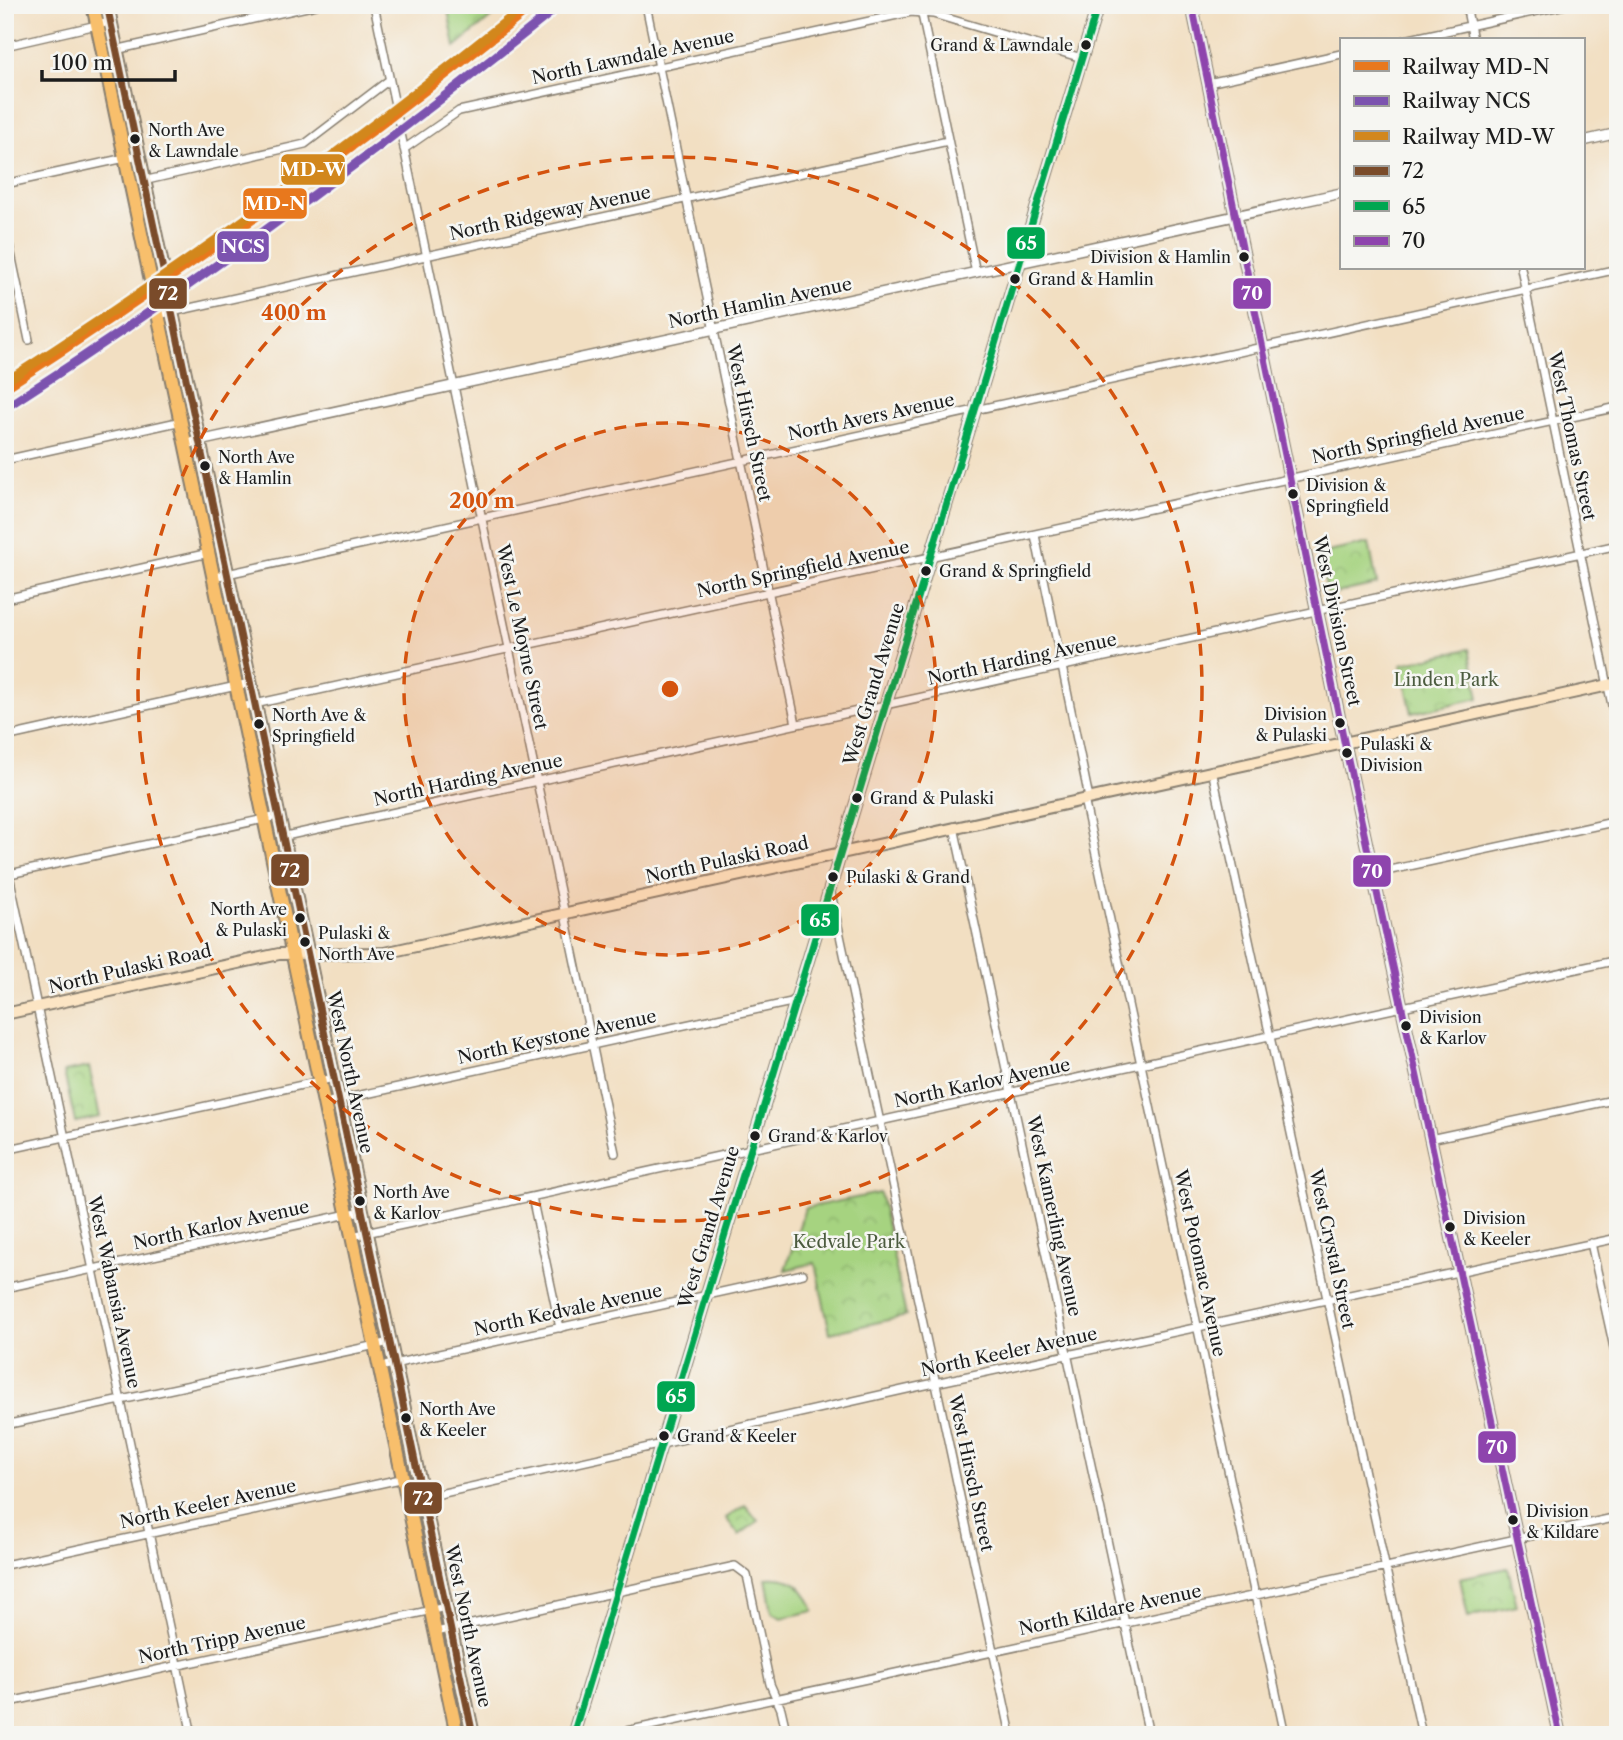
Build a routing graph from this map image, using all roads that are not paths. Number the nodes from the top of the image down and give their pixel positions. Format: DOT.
graph roads {
  1 [pos="93,5"];
  2 [pos="107,5"];
  3 [pos="316,5"];
  4 [pos="374,5"];
  5 [pos="646,5"];
  6 [pos="1098,5"];
  7 [pos="1192,5"];
  8 [pos="1466,5"];
  9 [pos="1565,5"];
  10 [pos="920,8"];
  11 [pos="110,22"];
  12 [pos="97,26"];
  13 [pos="1471,26"];
  14 [pos="1414,38"];
  15 [pos="1474,38"];
  16 [pos="5,46"];
  17 [pos="116,50"];
  18 [pos="103,53"];
  19 [pos="1340,54"];
  20 [pos="1082,58"];
  21 [pos="659,67"];
  22 [pos="389,80"];
  23 [pos="1209,83"];
  24 [pos="1618,133"];
  25 [pos="948,141"];
  26 [pos="1584,141"];
  27 [pos="404,149"];
  28 [pos="139,155"];
  29 [pos="125,158"];
  30 [pos="144,181"];
  31 [pos="5,184"];
  32 [pos="130,184"];
  33 [pos="1340,193"];
  34 [pos="686,199"];
  35 [pos="1236,216"];
  36 [pos="5,225"];
  37 [pos="426,256"];
  38 [pos="1020,263"];
  39 [pos="1618,269"];
  40 [pos="1521,270"];
  41 [pos="976,272"];
  42 [pos="1525,289"];
  43 [pos="164,314"];
  44 [pos="713,330"];
  45 [pos="29,340"];
  46 [pos="1263,346"];
  47 [pos="454,386"];
  48 [pos="1618,407"];
  49 [pos="977,409"];
  50 [pos="187,420"];
  51 [pos="1553,422"];
  52 [pos="192,443"];
  53 [pos="5,460"];
  54 [pos="741,461"];
  55 [pos="1290,479"];
  56 [pos="481,518"];
  57 [pos="1035,535"];
  58 [pos="1618,545"];
  59 [pos="221,551"];
  60 [pos="1580,553"];
  61 [pos="208,554"];
  62 [pos="931,557"];
  63 [pos="226,574"];
  64 [pos="213,577"];
  65 [pos="768,593"];
  66 [pos="5,599"];
  67 [pos="1317,611"];
  68 [pos="509,649"];
  69 [pos="1062,666"];
  70 [pos="250,683"];
  71 [pos="1612,684"];
  72 [pos="236,686"];
  73 [pos="254,705"];
  74 [pos="886,705"];
  75 [pos="240,707"];
  76 [pos="796,724"];
  77 [pos="1618,734"];
  78 [pos="5,737"];
  79 [pos="1344,741"];
  80 [pos="1212,771"];
  81 [pos="536,781"];
  82 [pos="1086,798"];
  83 [pos="278,816"];
  84 [pos="264,819"];
  85 [pos="1618,821"];
  86 [pos="954,827"];
  87 [pos="282,837"];
  88 [pos="269,840"];
  89 [pos="841,853"];
  90 [pos="5,856"];
  91 [pos="7,874"];
  92 [pos="1373,874"];
  93 [pos="830,889"];
  94 [pos="564,913"];
  95 [pos="307,952"];
  96 [pos="293,953"];
  97 [pos="1618,960"];
  98 [pos="796,1001"];
  99 [pos="37,1007"];
  100 [pos="1402,1007"];
  101 [pos="5,1014"];
  102 [pos="1269,1036"];
  103 [pos="593,1045"];
  104 [pos="1141,1064"];
  105 [pos="334,1079"];
  106 [pos="320,1082"];
  107 [pos="1011,1093"];
  108 [pos="1618,1099"];
  109 [pos="338,1100"];
  110 [pos="324,1103"];
  111 [pos="879,1121"];
  112 [pos="65,1137"];
  113 [pos="1430,1139"];
  114 [pos="751,1149"];
  115 [pos="5,1150"];
  116 [pos="615,1153"];
  117 [pos="532,1197"];
  118 [pos="362,1211"];
  119 [pos="348,1214"];
  120 [pos="366,1233"];
  121 [pos="352,1236"];
  122 [pos="1618,1238"];
  123 [pos="1591,1243"];
  124 [pos="93,1269"];
  125 [pos="1459,1272"];
  126 [pos="803,1274"];
  127 [pos="5,1288"];
  128 [pos="706,1296"];
  129 [pos="1327,1300"];
  130 [pos="560,1328"];
  131 [pos="1198,1328"];
  132 [pos="390,1342"];
  133 [pos="375,1345"];
  134 [pos="1068,1356"];
  135 [pos="394,1364"];
  136 [pos="1618,1366"];
  137 [pos="380,1367"];
  138 [pos="936,1384"];
  139 [pos="121,1400"];
  140 [pos="5,1425"];
  141 [pos="661,1445"];
  142 [pos="418,1475"];
  143 [pos="404,1478"];
  144 [pos="423,1498"];
  145 [pos="408,1501"];
  146 [pos="1618,1517"];
  147 [pos="149,1533"];
  148 [pos="1517,1539"];
  149 [pos="5,1565"];
  150 [pos="1386,1567"];
  151 [pos="616,1593"];
  152 [pos="1255,1595"];
  153 [pos="446,1607"];
  154 [pos="432,1610"];
  155 [pos="1125,1623"];
  156 [pos="451,1629"];
  157 [pos="436,1632"];
  158 [pos="993,1652"];
  159 [pos="177,1666"];
  160 [pos="776,1698"];
  161 [pos="5,1703"];
  162 [pos="192,1735"];
  163 [pos="457,1735"];
  164 [pos="473,1735"];
  165 [pos="573,1735"];
  166 [pos="608,1735"];
  167 [pos="787,1735"];
  168 [pos="1011,1735"];
  169 [pos="1149,1735"];
  170 [pos="1285,1735"];
  171 [pos="1422,1735"];
  172 [pos="1560,1735"];
  1 -- 12 [label="main road, West North Avenue"];
  2 -- 11 [label="main road, West North Avenue"];
  3 -- 17 [label="street"];
  4 -- 22 [label="street, West Le Moyne Street"];
  5 -- 21 [label="street, West Hirsch Street"];
  6 -- 20 [label="main road, West Grand Avenue"];
  7 -- 23 [label="main road, West Division Street"];
  8 -- 13 [label="street"];
  9 -- 13 [label="street"];
  10 -- 20 [label="street, North Lawndale Avenue"];
  10 -- 21 [label="street, North Lawndale Avenue"];
  10 -- 25 [label="street"];
  11 -- 12 [label="street"];
  11 -- 17 [label="main road, West North Avenue"];
  12 -- 16 [label="street"];
  12 -- 18 [label="main road, West North Avenue"];
  13 -- 14 [label="street"];
  13 -- 15 [label="street"];
  17 -- 18 [label="street"];
  17 -- 28 [label="main road, West North Avenue"];
  18 -- 29 [label="main road, West North Avenue"];
  19 -- 23 [label="street"];
  20 -- 38 [label="main road, West Grand Avenue"];
  21 -- 27 [label="street, North Lawndale Avenue"];
  21 -- 34 [label="street, West Hirsch Street"];
  22 -- 27 [label="street, West Le Moyne Street"];
  22 -- 30 [label="street"];
  23 -- 35 [label="main road, West Division Street"];
  24 -- 26 [label="street"];
  25 -- 34 [label="street, North Ridgeway Avenue"];
  25 -- 41 [label="street"];
  27 -- 37 [label="street, West Le Moyne Street"];
  28 -- 29 [label="street"];
  28 -- 30 [label="main road, West North Avenue"];
  29 -- 31 [label="street"];
  29 -- 32 [label="main road, West North Avenue"];
  30 -- 32 [label="street"];
  30 -- 43 [label="main road, West North Avenue"];
  32 -- 43 [label="main road, West North Avenue"];
  33 -- 35 [label="street, North Hamlin Avenue"];
  34 -- 37 [label="street, North Ridgeway Avenue"];
  34 -- 44 [label="street, West Hirsch Street"];
  35 -- 38 [label="street, North Hamlin Avenue"];
  35 -- 46 [label="main road, West Division Street"];
  36 -- 45 [label="street"];
  37 -- 43 [label="street, North Ridgeway Avenue"];
  37 -- 47 [label="street, West Le Moyne Street"];
  38 -- 41 [label="street, North Hamlin Avenue"];
  38 -- 49 [label="main road, West Grand Avenue"];
  39 -- 42 [label="street, North Avers Avenue"];
  40 -- 42 [label="street, West Thomas Street"];
  41 -- 44 [label="street, North Hamlin Avenue"];
  42 -- 46 [label="street, North Avers Avenue"];
  42 -- 51 [label="street, West Thomas Street"];
  43 -- 50 [label="main road, West North Avenue"];
  44 -- 47 [label="street, North Hamlin Avenue"];
  44 -- 54 [label="street, West Hirsch Street"];
  46 -- 49 [label="street, North Avers Avenue"];
  46 -- 55 [label="main road, West Division Street"];
  47 -- 52 [label="street, North Hamlin Avenue"];
  47 -- 56 [label="street, West Le Moyne Street"];
  48 -- 51 [label="street, North Springfield Avenue"];
  49 -- 54 [label="street, North Avers Avenue"];
  49 -- 62 [label="main road, West Grand Avenue"];
  50 -- 52 [label="main road, West North Avenue"];
  50 -- 53 [label="street"];
  51 -- 55 [label="street, North Springfield Avenue"];
  51 -- 60 [label="street, West Thomas Street"];
  52 -- 59 [label="main road, West North Avenue"];
  52 -- 61 [label="main road, West North Avenue"];
  54 -- 56 [label="street, North Avers Avenue"];
  54 -- 65 [label="street, West Hirsch Street"];
  55 -- 57 [label="street, North Springfield Avenue"];
  55 -- 67 [label="main road, West Division Street"];
  56 -- 63 [label="street, North Avers Avenue"];
  56 -- 68 [label="street, West Le Moyne Street"];
  57 -- 62 [label="street, North Springfield Avenue"];
  57 -- 69 [label="street, West Potomac Avenue"];
  58 -- 60 [label="street, North Harding Avenue"];
  59 -- 61 [label="street"];
  59 -- 63 [label="main road, West North Avenue"];
  60 -- 67 [label="street, North Harding Avenue"];
  60 -- 71 [label="street, West Thomas Street"];
  61 -- 64 [label="main road, West North Avenue"];
  61 -- 66 [label="street"];
  62 -- 65 [label="street, North Springfield Avenue"];
  62 -- 74 [label="main road, West Grand Avenue"];
  63 -- 64 [label="street, North Avers Avenue"];
  63 -- 70 [label="main road, West North Avenue"];
  64 -- 72 [label="main road, West North Avenue"];
  65 -- 68 [label="street, North Springfield Avenue"];
  65 -- 76 [label="street, West Hirsch Street"];
  67 -- 69 [label="street, North Harding Avenue"];
  67 -- 79 [label="main road, West Division Street"];
  68 -- 73 [label="street, North Springfield Avenue"];
  68 -- 81 [label="street, West Le Moyne Street"];
  69 -- 74 [label="street, North Harding Avenue"];
  69 -- 82 [label="street, West Potomac Avenue"];
  70 -- 72 [label="street"];
  70 -- 73 [label="main road, West North Avenue"];
  71 -- 77 [label="street, West Thomas Street"];
  71 -- 79 [label="main road, North Pulaski Road"];
  72 -- 75 [label="main road, West North Avenue"];
  72 -- 78 [label="street"];
  73 -- 75 [label="street, North Springfield Avenue"];
  73 -- 83 [label="main road, West North Avenue"];
  74 -- 76 [label="street, North Harding Avenue"];
  74 -- 89 [label="main road, West Grand Avenue"];
  75 -- 84 [label="main road, West North Avenue"];
  76 -- 81 [label="street, North Harding Avenue"];
  79 -- 80 [label="main road, North Pulaski Road"];
  79 -- 92 [label="main road, West Division Street"];
  80 -- 82 [label="main road, North Pulaski Road"];
  80 -- 102 [label="street, West Crystal Street"];
  81 -- 87 [label="street, North Harding Avenue"];
  81 -- 94 [label="street, West Le Moyne Street"];
  82 -- 86 [label="main road, North Pulaski Road"];
  82 -- 104 [label="street, West Potomac Avenue"];
  83 -- 84 [label="street"];
  83 -- 87 [label="main road, West North Avenue"];
  84 -- 88 [label="main road, West North Avenue"];
  84 -- 91 [label="street"];
  85 -- 92 [label="street"];
  86 -- 89 [label="main road, North Pulaski Road"];
  86 -- 107 [label="street, West Kamerling Avenue"];
  87 -- 88 [label="street, North Harding Avenue"];
  87 -- 95 [label="main road, West North Avenue"];
  88 -- 96 [label="main road, West North Avenue"];
  89 -- 93 [label="main road, West Grand Avenue"];
  89 -- 94 [label="main road, North Pulaski Road"];
  90 -- 91 [label="street, West Wabansia Avenue"];
  91 -- 99 [label="street, West Wabansia Avenue"];
  92 -- 100 [label="main road, West Division Street"];
  93 -- 98 [label="main road, West Grand Avenue"];
  93 -- 111 [label="street, West Hirsch Street"];
  94 -- 95 [label="main road, North Pulaski Road"];
  94 -- 103 [label="street, West Le Moyne Street"];
  95 -- 96 [label="main road, North Pulaski Road"];
  95 -- 105 [label="main road, West North Avenue"];
  96 -- 99 [label="main road, North Pulaski Road"];
  96 -- 106 [label="main road, West North Avenue"];
  97 -- 100 [label="street, North Karlov Avenue"];
  98 -- 103 [label="street, North Keystone Avenue"];
  98 -- 114 [label="main road, West Grand Avenue"];
  99 -- 101 [label="main road, North Pulaski Road"];
  99 -- 112 [label="street, West Wabansia Avenue"];
  100 -- 102 [label="street, North Karlov Avenue"];
  100 -- 113 [label="main road, West Division Street"];
  102 -- 104 [label="street, North Karlov Avenue"];
  102 -- 129 [label="street, West Crystal Street"];
  103 -- 109 [label="street, North Keystone Avenue"];
  103 -- 116 [label="street, West Le Moyne Street"];
  104 -- 107 [label="street, North Karlov Avenue"];
  104 -- 131 [label="street, West Potomac Avenue"];
  105 -- 106 [label="street"];
  105 -- 109 [label="main road, West North Avenue"];
  106 -- 110 [label="main road, West North Avenue"];
  106 -- 112 [label="street"];
  107 -- 111 [label="street, North Karlov Avenue"];
  107 -- 134 [label="street, West Kamerling Avenue"];
  108 -- 113 [label="street"];
  109 -- 110 [label="street, North Keystone Avenue"];
  109 -- 118 [label="main road, West North Avenue"];
  110 -- 119 [label="main road, West North Avenue"];
  111 -- 114 [label="street, North Karlov Avenue"];
  111 -- 138 [label="street, West Hirsch Street"];
  112 -- 115 [label="street"];
  112 -- 124 [label="street, West Wabansia Avenue"];
  113 -- 125 [label="main road, West Division Street"];
  114 -- 117 [label="street, North Karlov Avenue"];
  114 -- 128 [label="main road, West Grand Avenue"];
  117 -- 120 [label="street, North Karlov Avenue"];
  117 -- 130 [label="street"];
  118 -- 119 [label="street, North Karlov Avenue"];
  118 -- 120 [label="main road, West North Avenue"];
  119 -- 121 [label="main road, West North Avenue"];
  119 -- 124 [label="street, North Karlov Avenue"];
  120 -- 121 [label="street, North Karlov Avenue"];
  120 -- 132 [label="main road, West North Avenue"];
  121 -- 133 [label="main road, West North Avenue"];
  122 -- 123 [label="street, North Keeler Avenue"];
  123 -- 125 [label="street, North Keeler Avenue"];
  123 -- 136 [label="street"];
  124 -- 127 [label="street, North Karlov Avenue"];
  124 -- 139 [label="street, West Wabansia Avenue"];
  125 -- 129 [label="street, North Keeler Avenue"];
  125 -- 148 [label="main road, West Division Street"];
  126 -- 128 [label="street, North Kedvale Avenue"];
  128 -- 130 [label="street, North Kedvale Avenue"];
  128 -- 141 [label="main road, West Grand Avenue"];
  129 -- 131 [label="street, North Keeler Avenue"];
  129 -- 150 [label="street, West Crystal Street"];
  130 -- 135 [label="street, North Kedvale Avenue"];
  131 -- 134 [label="street, North Keeler Avenue"];
  131 -- 152 [label="street, West Potomac Avenue"];
  132 -- 133 [label="street"];
  132 -- 135 [label="main road, West North Avenue"];
  133 -- 137 [label="main road, West North Avenue"];
  133 -- 139 [label="street"];
  134 -- 138 [label="street, North Keeler Avenue"];
  134 -- 155 [label="street, West Kamerling Avenue"];
  135 -- 137 [label="street, North Kedvale Avenue"];
  135 -- 142 [label="main road, West North Avenue"];
  137 -- 143 [label="main road, West North Avenue"];
  138 -- 141 [label="street, North Keeler Avenue"];
  138 -- 158 [label="street, West Hirsch Street"];
  139 -- 140 [label="street"];
  139 -- 147 [label="street, West Wabansia Avenue"];
  141 -- 144 [label="street, North Keeler Avenue"];
  141 -- 151 [label="main road, West Grand Avenue"];
  142 -- 143 [label="street, North Keeler Avenue"];
  142 -- 144 [label="main road, West North Avenue"];
  143 -- 145 [label="main road, West North Avenue"];
  143 -- 147 [label="street, North Keeler Avenue"];
  144 -- 145 [label="street, North Keeler Avenue"];
  144 -- 153 [label="main road, West North Avenue"];
  145 -- 154 [label="main road, West North Avenue"];
  146 -- 148 [label="street, North Kildare Avenue"];
  147 -- 149 [label="street, North Keeler Avenue"];
  147 -- 159 [label="street, West Wabansia Avenue"];
  148 -- 150 [label="street, North Kildare Avenue"];
  148 -- 172 [label="main road, West Division Street"];
  150 -- 152 [label="street, North Kildare Avenue"];
  150 -- 171 [label="street, West Crystal Street"];
  151 -- 156 [label="street"];
  151 -- 160 [label="street"];
  151 -- 165 [label="main road, West Grand Avenue"];
  152 -- 155 [label="street, North Kildare Avenue"];
  152 -- 170 [label="street, West Potomac Avenue"];
  153 -- 154 [label="street, North Tripp Avenue"];
  153 -- 156 [label="main road, West North Avenue"];
  154 -- 157 [label="main road, West North Avenue"];
  154 -- 159 [label="street, North Tripp Avenue"];
  155 -- 158 [label="street, North Kildare Avenue"];
  155 -- 169 [label="street, West Kamerling Avenue"];
  156 -- 157 [label="street"];
  156 -- 164 [label="main road, West North Avenue"];
  157 -- 163 [label="main road, West North Avenue"];
  158 -- 160 [label="street, North Kildare Avenue"];
  158 -- 168 [label="street, West Hirsch Street"];
  159 -- 161 [label="street, North Tripp Avenue"];
  159 -- 162 [label="street, West Wabansia Avenue"];
  160 -- 166 [label="street, North Kildare Avenue"];
  160 -- 167 [label="street"];
}
